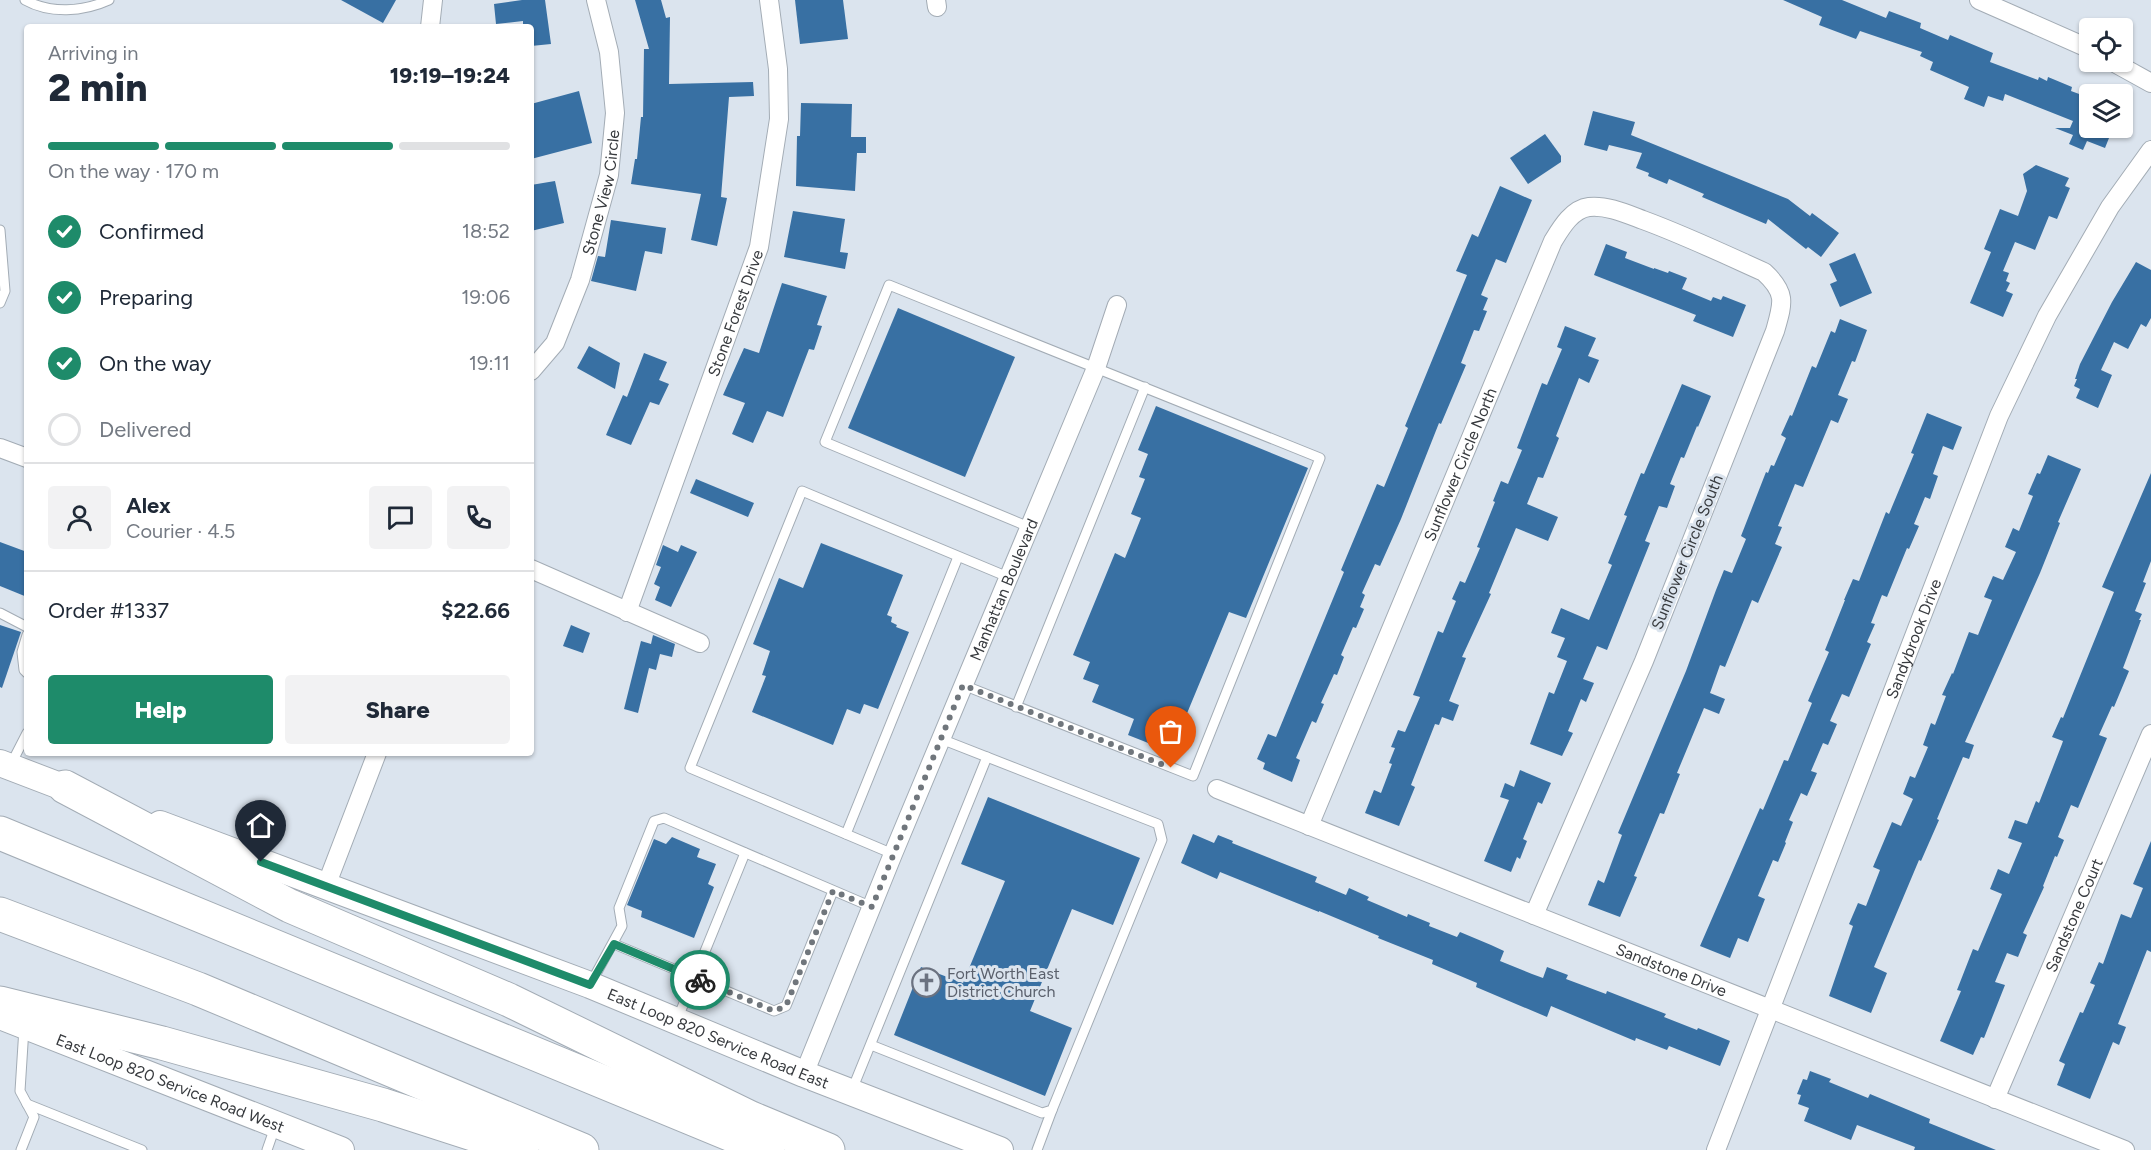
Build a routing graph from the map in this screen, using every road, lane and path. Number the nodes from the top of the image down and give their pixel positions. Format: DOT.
graph roads {
  1 [pos="25,0"];
  2 [pos="109,0"];
  3 [pos="433,0"];
  4 [pos="596,0"];
  5 [pos="769,0"];
  6 [pos="1978,0"];
  7 [pos="430,24"];
  8 [pos="2079,44"];
  9 [pos="2131,72"];
  10 [pos="2151,83"];
  11 [pos="2151,150"];
  12 [pos="0,231"];
  13 [pos="1683,235"];
  14 [pos="0,303"];
  15 [pos="1117,305"];
  16 [pos="534,368"];
  17 [pos="1096,368"];
  18 [pos="1145,387"];
  19 [pos="0,448"];
  20 [pos="24,457"];
  21 [pos="1029,527"];
  22 [pos="958,557"];
  23 [pos="534,570"];
  24 [pos="1008,577"];
  25 [pos="627,612"];
  26 [pos="0,613"];
  27 [pos="24,625"];
  28 [pos="700,643"];
  29 [pos="24,645"];
  30 [pos="24,670"];
  31 [pos="963,685"];
  32 [pos="1016,707"];
  33 [pos="2151,734"];
  34 [pos="24,737"];
  35 [pos="941,739"];
  36 [pos="377,756"];
  37 [pos="987,757"];
  38 [pos="5,764"];
  39 [pos="65,787"];
  40 [pos="1217,789"];
  41 [pos="1309,826"];
  42 [pos="0,833"];
  43 [pos="846,834"];
  44 [pos="745,853"];
  45 [pos="893,854"];
  46 [pos="326,886"];
  47 [pos="833,891"];
  48 [pos="872,907"];
  49 [pos="0,914"];
  50 [pos="1534,915"];
  51 [pos="614,944"];
  52 [pos="694,978"];
  53 [pos="590,985"];
  54 [pos="0,1003"];
  55 [pos="1770,1009"];
  56 [pos="0,1016"];
  57 [pos="676,1022"];
  58 [pos="25,1025"];
  59 [pos="871,1045"];
  60 [pos="804,1074"];
  61 [pos="851,1093"];
  62 [pos="1995,1099"];
  63 [pos="27,1104"];
  64 [pos="1052,1110"];
  65 [pos="276,1125"];
  66 [pos="21,1150"];
  67 [pos="142,1150"];
  68 [pos="267,1150"];
  69 [pos="341,1150"];
  70 [pos="522,1150"];
  71 [pos="582,1150"];
  72 [pos="768,1150"];
  73 [pos="828,1150"];
  74 [pos="1000,1150"];
  75 [pos="1037,1150"];
  76 [pos="1716,1150"];
  77 [pos="2125,1150"];
  1 -- 2 [label="lane"];
  3 -- 7 [label="street"];
  4 -- 16 [label="street, Stone View Circle"];
  5 -- 25 [label="street, Stone Forest Drive"];
  6 -- 8 [label="street"];
  9 -- 10 [label="street"];
  11 -- 55 [label="street, Sandybrook Drive"];
  12 -- 14 [label="lane"];
  13 -- 41 [label="street, Sunflower Circle North"];
  13 -- 50 [label="street, Sunflower Circle South"];
  15 -- 17 [label="street, Manhattan Boulevard"];
  17 -- 18 [label="lane"];
  17 -- 21 [label="street, Manhattan Boulevard"];
  17 -- 21 [label="lane"];
  18 -- 32 [label="lane"];
  18 -- 32 [label="lane"];
  19 -- 20 [label="street"];
  21 -- 24 [label="street, Manhattan Boulevard"];
  22 -- 24 [label="lane"];
  22 -- 43 [label="lane"];
  22 -- 43 [label="lane"];
  23 -- 25 [label="street"];
  24 -- 31 [label="street, Manhattan Boulevard"];
  25 -- 28 [label="street"];
  26 -- 27 [label="lane"];
  29 -- 30 [label="lane"];
  31 -- 32 [label="lane"];
  31 -- 35 [label="street, Manhattan Boulevard"];
  33 -- 62 [label="street, Sandstone Court"];
  34 -- 38 [label="lane"];
  35 -- 37 [label="lane"];
  35 -- 45 [label="street, Manhattan Boulevard"];
  36 -- 46 [label="street"];
  37 -- 59 [label="lane"];
  37 -- 64 [label="lane"];
  38 -- 39 [label="main road, East Loop 820 Service Road East"];
  39 -- 46 [label="main road, East Loop 820 Service Road East"];
  39 -- 73 [label="highway"];
  40 -- 41 [label="street, Sandstone Drive"];
  41 -- 50 [label="street, Sandstone Drive"];
  42 -- 72 [label="highway"];
  43 -- 45 [label="lane"];
  44 -- 47 [label="lane"];
  44 -- 51 [label="lane"];
  44 -- 52 [label="lane"];
  45 -- 48 [label="street, Manhattan Boulevard"];
  46 -- 53 [label="main road, East Loop 820 Service Road East"];
  47 -- 48 [label="lane"];
  47 -- 52 [label="lane"];
  48 -- 60 [label="street, Manhattan Boulevard"];
  49 -- 71 [label="highway"];
  50 -- 55 [label="street, Sandstone Drive"];
  51 -- 52 [label="lane"];
  51 -- 53 [label="lane"];
  52 -- 57 [label="lane"];
  53 -- 57 [label="main road, East Loop 820 Service Road East"];
  54 -- 70 [label="highway"];
  55 -- 62 [label="street, Sandstone Drive"];
  55 -- 76 [label="street, Sandybrook Drive"];
  56 -- 58 [label="main road, East Loop 820 Service Road West"];
  57 -- 60 [label="main road, East Loop 820 Service Road East"];
  58 -- 63 [label="lane"];
  58 -- 65 [label="main road, East Loop 820 Service Road West"];
  59 -- 61 [label="lane"];
  59 -- 64 [label="lane"];
  60 -- 61 [label="main road, East Loop 820 Service Road East"];
  61 -- 74 [label="main road, East Loop 820 Service Road East"];
  62 -- 77 [label="street, Sandstone Drive"];
  63 -- 66 [label="lane"];
  63 -- 67 [label="lane"];
  64 -- 75 [label="lane"];
  65 -- 68 [label="lane"];
  65 -- 69 [label="main road, East Loop 820 Service Road West"];
}
